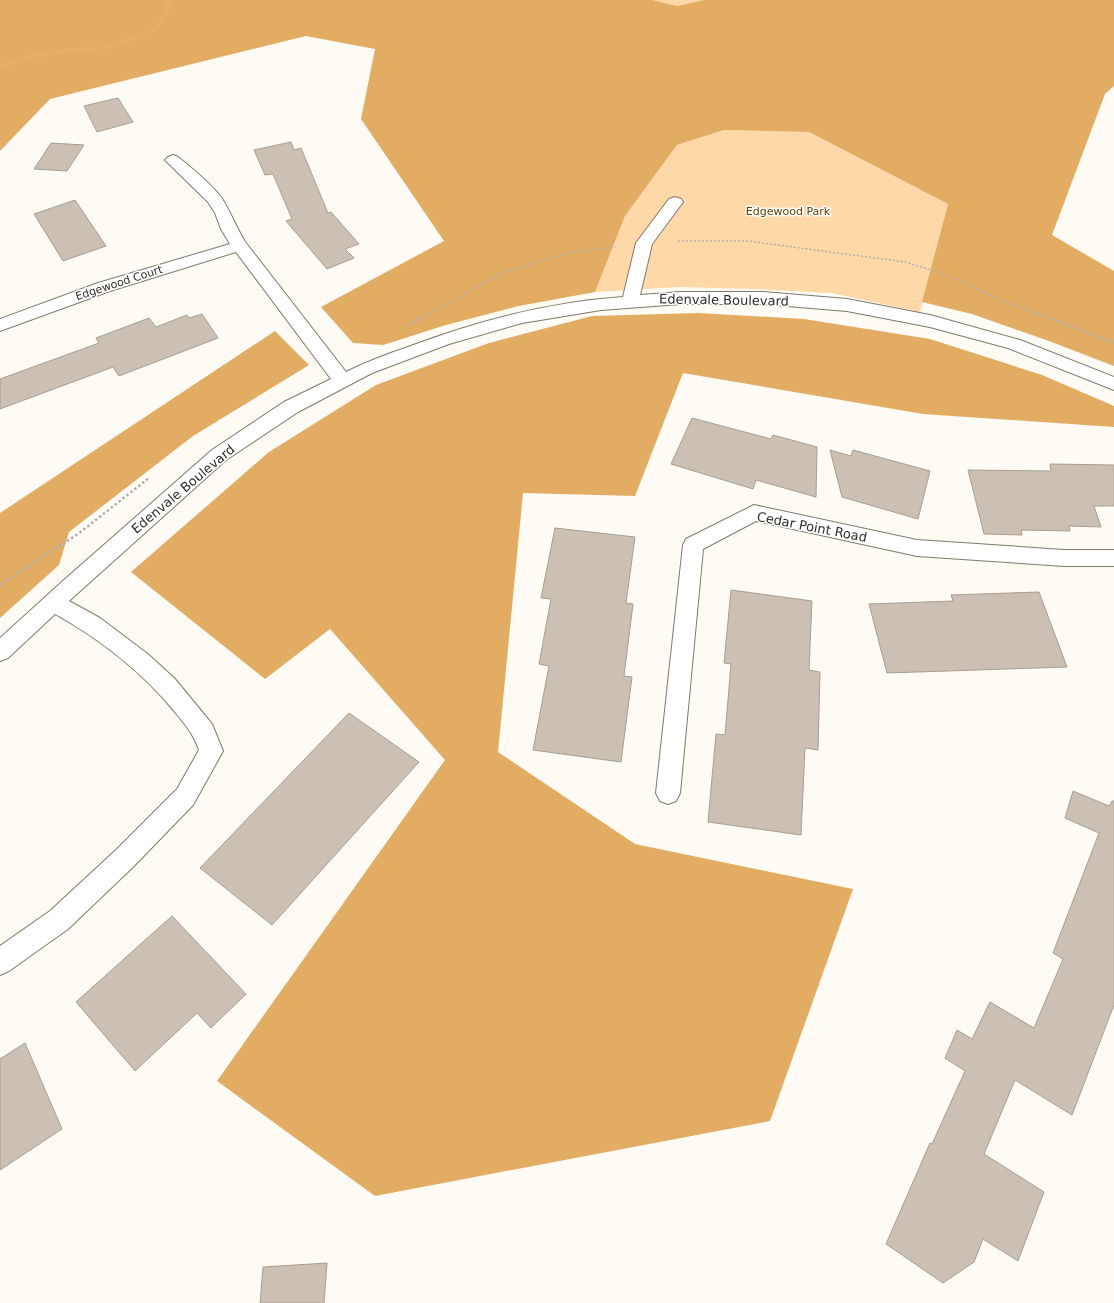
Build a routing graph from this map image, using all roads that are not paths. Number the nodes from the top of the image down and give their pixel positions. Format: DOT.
graph roads {
  1 [pos="173,160"];
  2 [pos="675,202"];
  3 [pos="240,246"];
  4 [pos="630,302"];
  5 [pos="0,325"];
  6 [pos="343,381"];
  7 [pos="1114,384"];
  8 [pos="1114,558"];
  9 [pos="54,602"];
  10 [pos="0,652"];
  11 [pos="668,793"];
  12 [pos="0,962"];
  1 -- 3 [label="street"];
  2 -- 4 [label="street"];
  3 -- 5 [label="street, Edgewood Court"];
  3 -- 6 [label="street"];
  4 -- 6 [label="street, Edenvale Boulevard"];
  4 -- 7 [label="street, Edenvale Boulevard"];
  6 -- 9 [label="street, Edenvale Boulevard"];
  8 -- 11 [label="street, Cedar Point Road"];
  9 -- 10 [label="street, Edenvale Boulevard"];
  9 -- 12 [label="street"];
}
